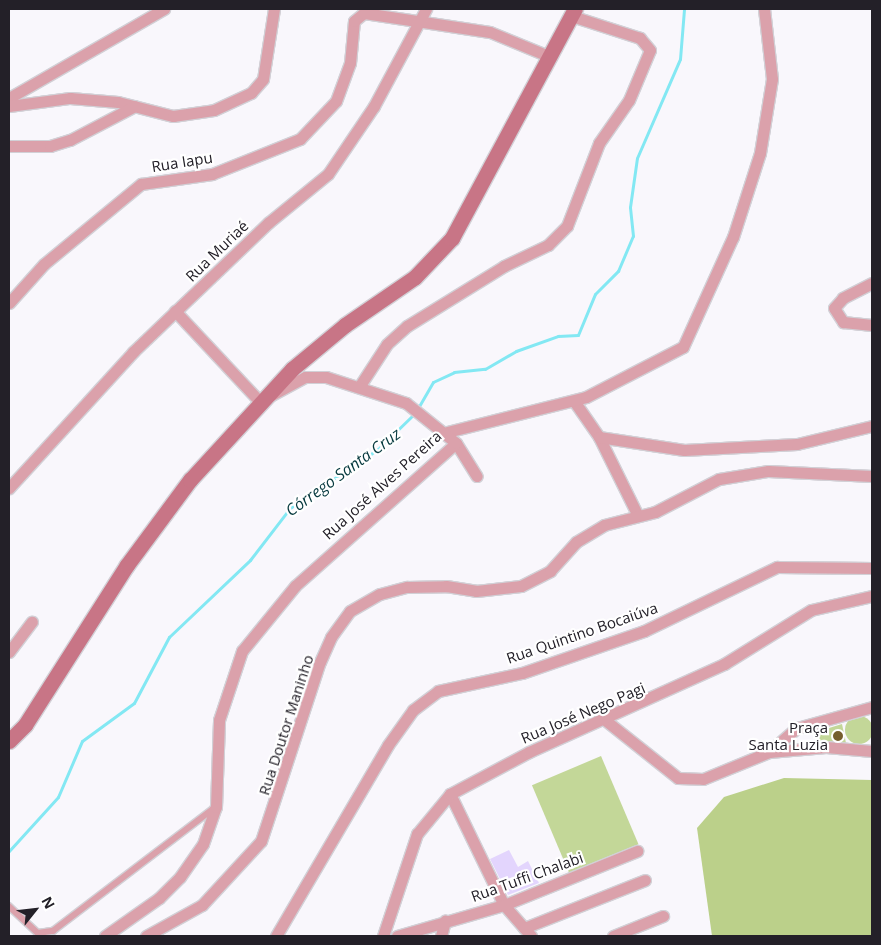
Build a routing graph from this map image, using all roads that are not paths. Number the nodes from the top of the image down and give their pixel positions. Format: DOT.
graph roads {
  1 [pos="164,9"];
  2 [pos="274,9"];
  3 [pos="764,9"];
  4 [pos="410,13"];
  5 [pos="574,13"];
  6 [pos="425,14"];
  7 [pos="551,57"];
  8 [pos="9,98"];
  9 [pos="9,106"];
  10 [pos="135,106"];
  11 [pos="9,146"];
  12 [pos="872,283"];
  13 [pos="9,303"];
  14 [pos="175,311"];
  15 [pos="872,325"];
  16 [pos="359,387"];
  17 [pos="263,401"];
  18 [pos="574,401"];
  19 [pos="872,426"];
  20 [pos="447,432"];
  21 [pos="599,438"];
  22 [pos="456,443"];
  23 [pos="478,476"];
  24 [pos="872,476"];
  25 [pos="9,488"];
  26 [pos="638,516"];
  27 [pos="872,568"];
  28 [pos="872,596"];
  29 [pos="32,622"];
  30 [pos="9,652"];
  31 [pos="872,707"];
  32 [pos="605,720"];
  33 [pos="9,741"];
  34 [pos="872,751"];
  35 [pos="769,752"];
  36 [pos="450,794"];
  37 [pos="216,807"];
  38 [pos="637,851"];
  39 [pos="645,880"];
  40 [pos="504,904"];
  41 [pos="9,906"];
  42 [pos="663,916"];
  43 [pos="444,921"];
  44 [pos="528,932"];
  45 [pos="105,936"];
  46 [pos="146,936"];
  47 [pos="276,936"];
  48 [pos="383,936"];
  49 [pos="397,936"];
  50 [pos="442,936"];
  51 [pos="613,936"];
  1 -- 8 [label="street"];
  2 -- 10 [label="street"];
  3 -- 18 [label="street, Rua José Alves Pereira"];
  4 -- 6 [label="street"];
  4 -- 13 [label="street, Rua Iapu"];
  5 -- 7 [label="street"];
  5 -- 16 [label="street"];
  6 -- 7 [label="street"];
  6 -- 14 [label="street, Rua Muriaé"];
  7 -- 17 [label="street"];
  9 -- 10 [label="street"];
  10 -- 11 [label="street"];
  12 -- 15 [label="street"];
  14 -- 17 [label="street"];
  14 -- 25 [label="street, Rua Muriaé"];
  16 -- 17 [label="street"];
  16 -- 20 [label="street"];
  17 -- 33 [label="street"];
  18 -- 20 [label="street, Rua José Alves Pereira"];
  18 -- 21 [label="street"];
  19 -- 21 [label="street"];
  20 -- 22 [label="street, Rua José Alves Pereira"];
  21 -- 26 [label="street"];
  22 -- 23 [label="street"];
  22 -- 37 [label="street, Rua José Alves Pereira"];
  24 -- 26 [label="street, Rua Doutor Maninho"];
  26 -- 46 [label="street, Rua Doutor Maninho"];
  27 -- 47 [label="street, Rua Quintino Bocaiúva"];
  28 -- 32 [label="street, Rua José Nego Pagi"];
  29 -- 30 [label="street"];
  31 -- 35 [label="street"];
  32 -- 35 [label="street"];
  32 -- 36 [label="street, Rua José Nego Pagi"];
  34 -- 35 [label="street"];
  36 -- 40 [label="street"];
  36 -- 48 [label="street, Rua José Nego Pagi"];
  37 -- 41 [label="lane"];
  37 -- 45 [label="street, Rua José Alves Pereira"];
  38 -- 40 [label="street, Rua Tuffi Chalabi"];
  39 -- 44 [label="street"];
  40 -- 43 [label="street, Rua Tuffi Chalabi"];
  40 -- 44 [label="street"];
  42 -- 51 [label="street"];
  43 -- 49 [label="street, Rua Tuffi Chalabi"];
  43 -- 50 [label="street"];
}
